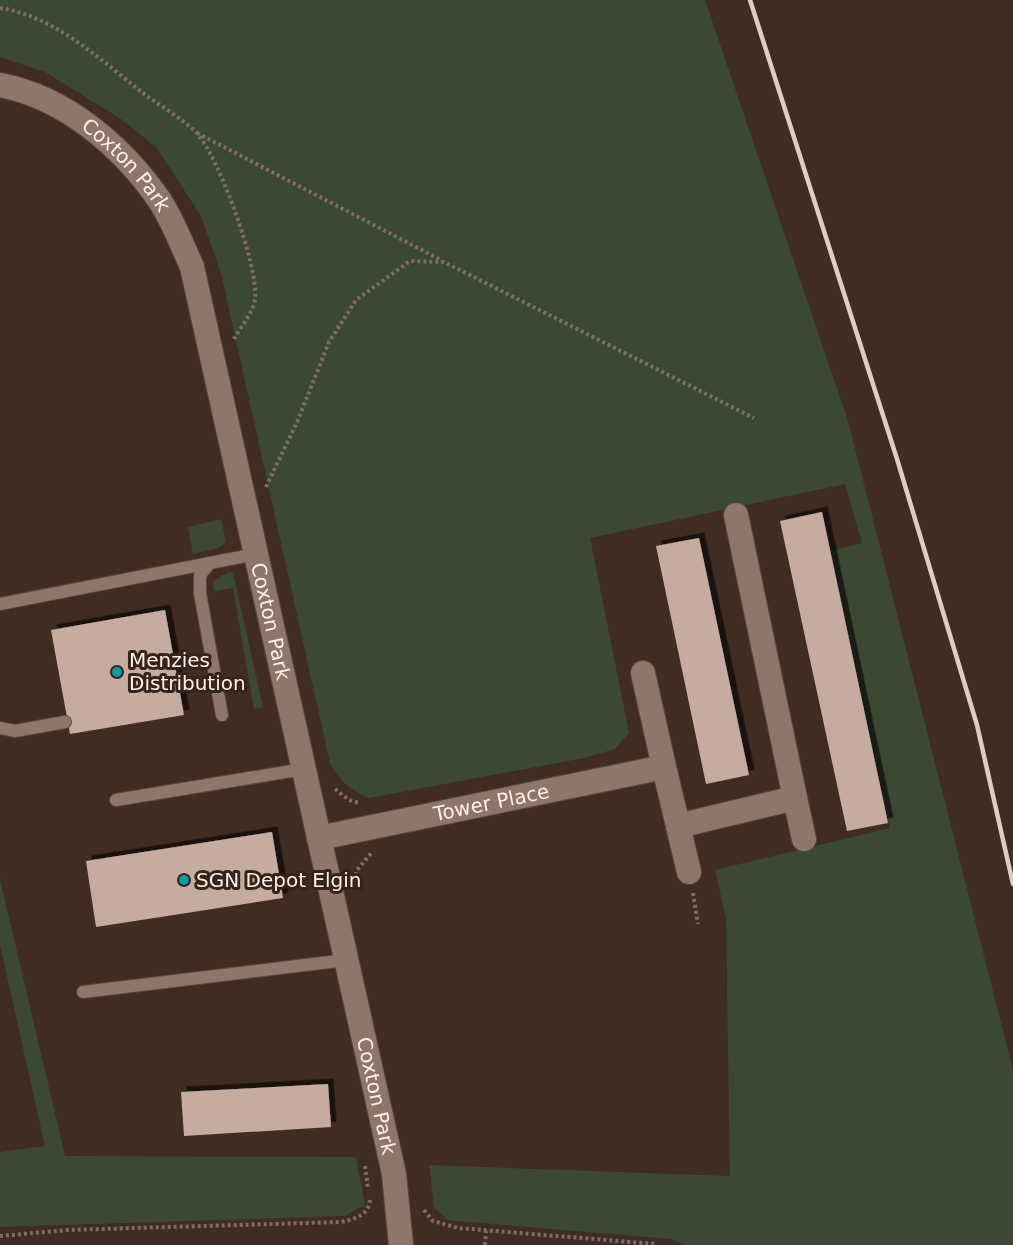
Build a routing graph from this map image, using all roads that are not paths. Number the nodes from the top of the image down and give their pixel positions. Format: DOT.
graph roads {
  1 [pos="0,85"];
  2 [pos="736,515"];
  3 [pos="256,554"];
  4 [pos="210,563"];
  5 [pos="0,604"];
  6 [pos="643,673"];
  7 [pos="222,715"];
  8 [pos="65,722"];
  9 [pos="0,728"];
  10 [pos="664,767"];
  11 [pos="304,769"];
  12 [pos="795,798"];
  13 [pos="116,800"];
  14 [pos="678,826"];
  15 [pos="319,838"];
  16 [pos="804,839"];
  17 [pos="689,872"];
  18 [pos="346,960"];
  19 [pos="83,992"];
  20 [pos="401,1245"];
  1 -- 3 [label="street, Coxton Park"];
  2 -- 12 [label="street"];
  3 -- 4 [label="lane"];
  3 -- 11 [label="street, Coxton Park"];
  4 -- 5 [label="lane"];
  4 -- 7 [label="lane"];
  6 -- 10 [label="street"];
  8 -- 9 [label="lane"];
  10 -- 14 [label="street"];
  10 -- 15 [label="street, Tower Place"];
  11 -- 13 [label="lane"];
  11 -- 15 [label="street, Coxton Park"];
  12 -- 14 [label="street"];
  12 -- 16 [label="street"];
  14 -- 17 [label="street"];
  15 -- 18 [label="street, Coxton Park"];
  18 -- 19 [label="lane"];
  18 -- 20 [label="street, Coxton Park"];
}
